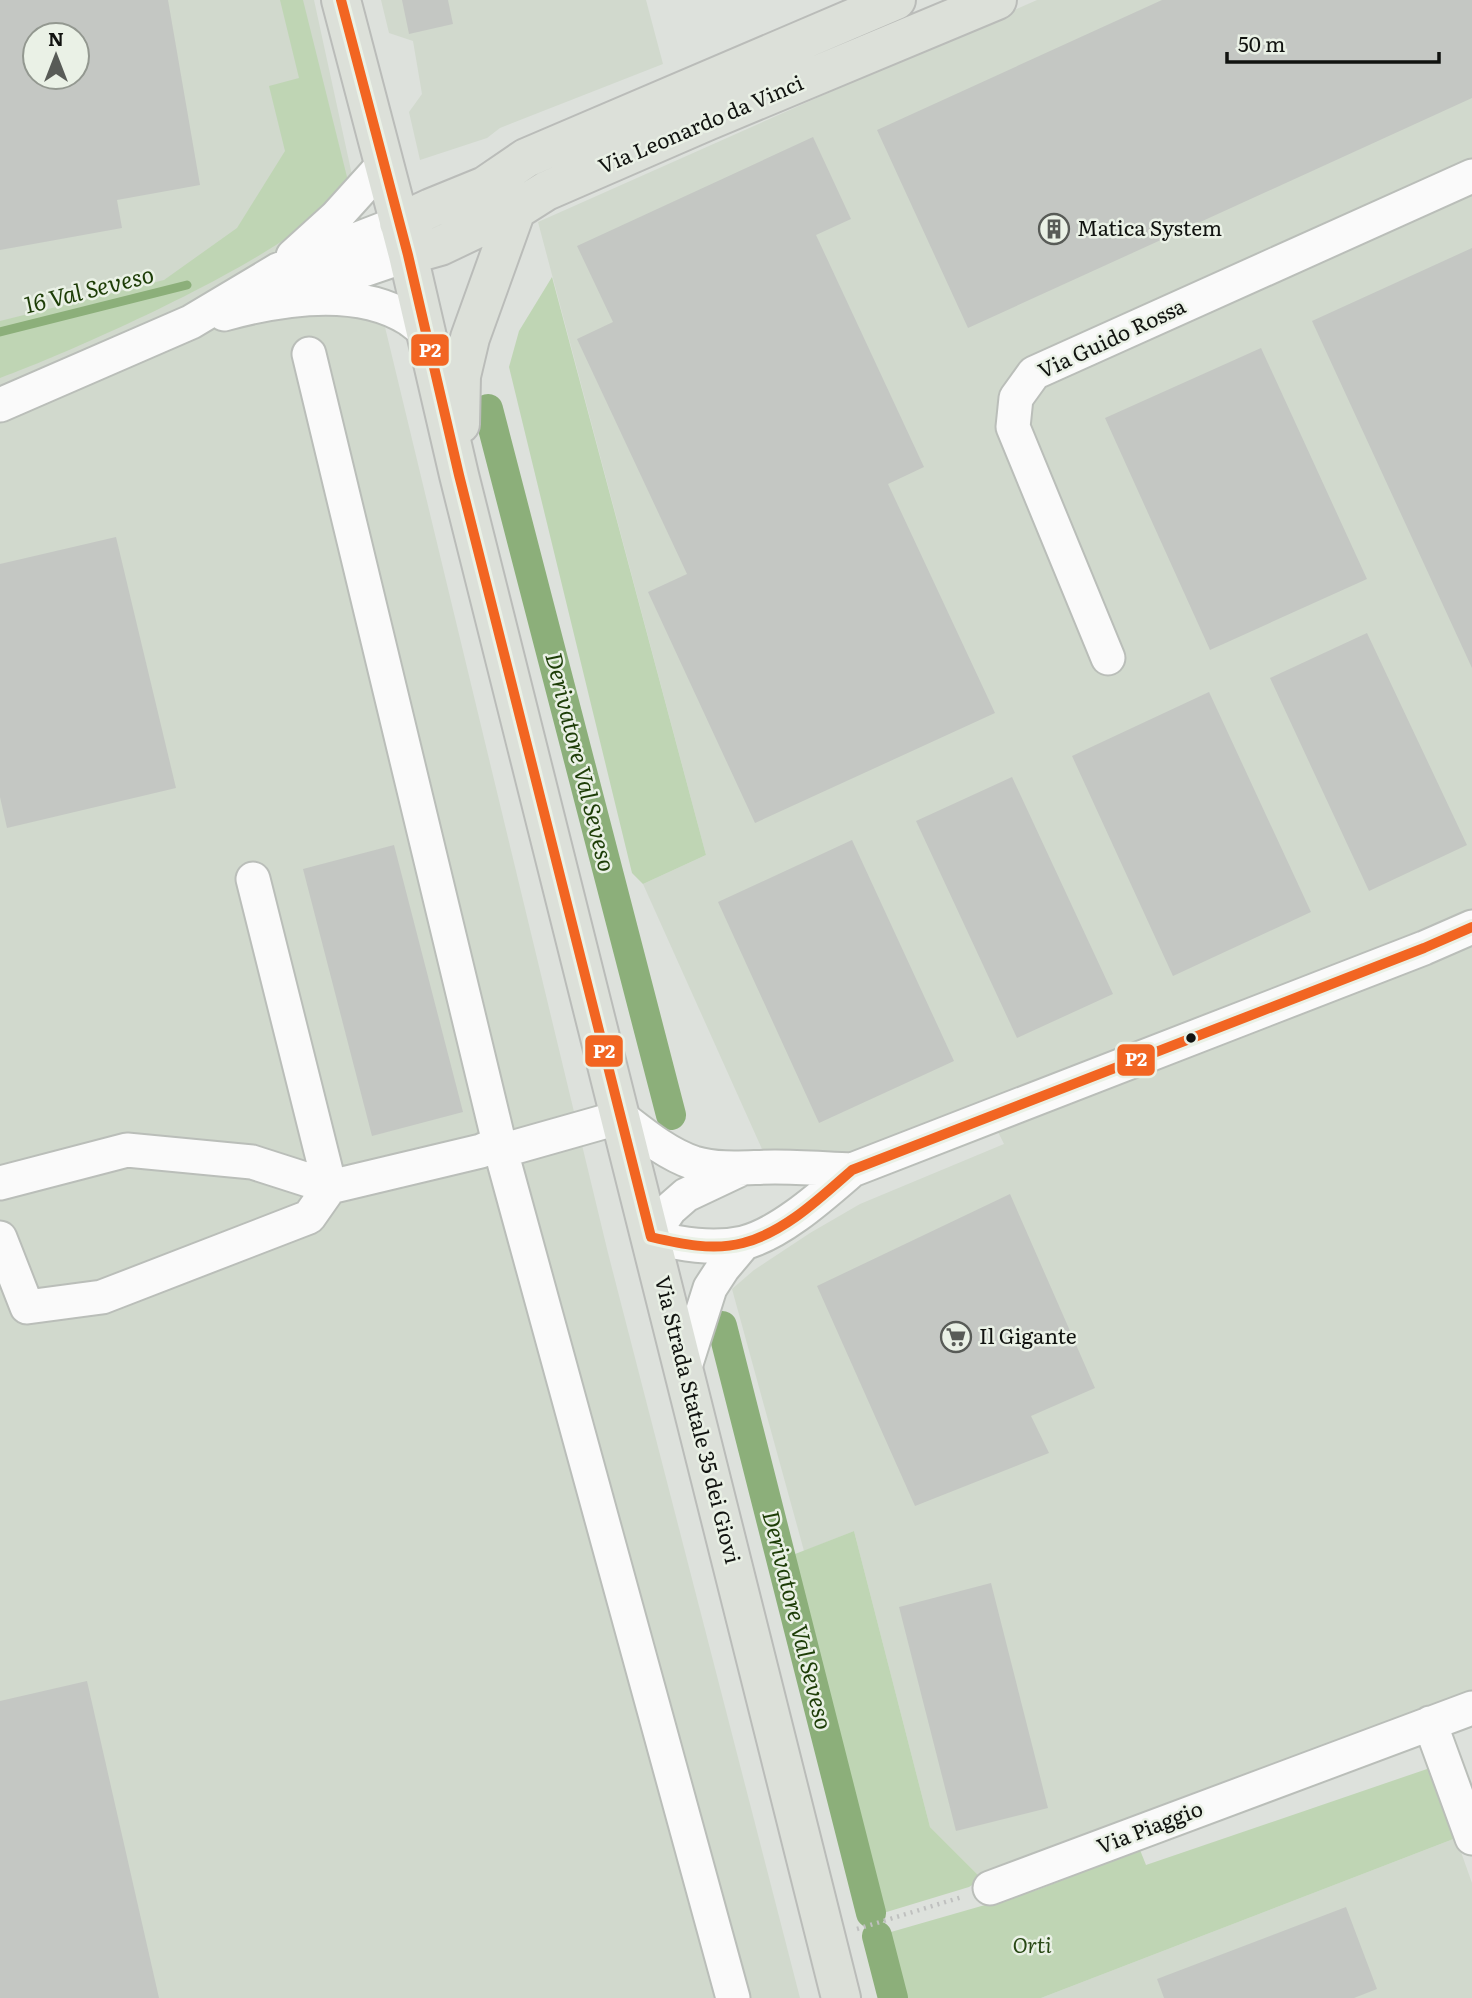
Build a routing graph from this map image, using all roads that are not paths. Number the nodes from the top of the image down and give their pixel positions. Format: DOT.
graph roads {
  1 [pos="341,0"];
  2 [pos="897,0"];
  3 [pos="997,0"];
  4 [pos="383,165"];
  5 [pos="1472,176"];
  6 [pos="516,210"];
  7 [pos="403,239"];
  8 [pos="278,270"];
  9 [pos="259,304"];
  10 [pos="191,322"];
  11 [pos="426,332"];
  12 [pos="309,354"];
  13 [pos="0,405"];
  14 [pos="459,475"];
  15 [pos="1108,658"];
  16 [pos="253,879"];
  17 [pos="1472,927"];
  18 [pos="621,1117"];
  19 [pos="500,1147"];
  20 [pos="741,1169"];
  21 [pos="852,1170"];
  22 [pos="0,1183"];
  23 [pos="330,1187"];
  24 [pos="651,1237"];
  25 [pos="0,1238"];
  26 [pos="744,1243"];
  27 [pos="684,1370"];
  28 [pos="1472,1708"];
  29 [pos="1430,1723"];
  30 [pos="1472,1838"];
  31 [pos="990,1888"];
  32 [pos="733,1998"];
  33 [pos="841,1998"];
  1 -- 4 [label="main road"];
  2 -- 7 [label="main road, Via Leonardo da Vinci"];
  3 -- 6 [label="main road, Via Leonardo da Vinci"];
  4 -- 7 [label="main road"];
  4 -- 8 [label="street"];
  5 -- 15 [label="street, Via Guido Rossa"];
  6 -- 7 [label="main road, Via Leonardo da Vinci"];
  6 -- 14 [label="main road"];
  7 -- 8 [label="street"];
  7 -- 9 [label="street"];
  7 -- 11 [label="main road"];
  8 -- 10 [label="street"];
  9 -- 10 [label="street"];
  9 -- 11 [label="street"];
  10 -- 13 [label="street"];
  11 -- 14 [label="main road"];
  12 -- 19 [label="street"];
  14 -- 18 [label="main road, Via Strada Statale 35 dei Giovi"];
  16 -- 23 [label="street"];
  17 -- 21 [label="street"];
  18 -- 19 [label="street"];
  18 -- 20 [label="street"];
  18 -- 24 [label="main road, Via Strada Statale 35 dei Giovi"];
  19 -- 23 [label="street"];
  19 -- 32 [label="street"];
  20 -- 21 [label="street"];
  20 -- 24 [label="street"];
  21 -- 26 [label="street"];
  22 -- 23 [label="street"];
  23 -- 25 [label="street"];
  24 -- 26 [label="street"];
  24 -- 27 [label="main road, Via Strada Statale 35 dei Giovi"];
  26 -- 27 [label="street"];
  27 -- 33 [label="main road, Via Strada Statale 35 dei Giovi"];
  28 -- 29 [label="street, Via Piaggio"];
  29 -- 30 [label="street"];
  29 -- 31 [label="street, Via Piaggio"];
}
